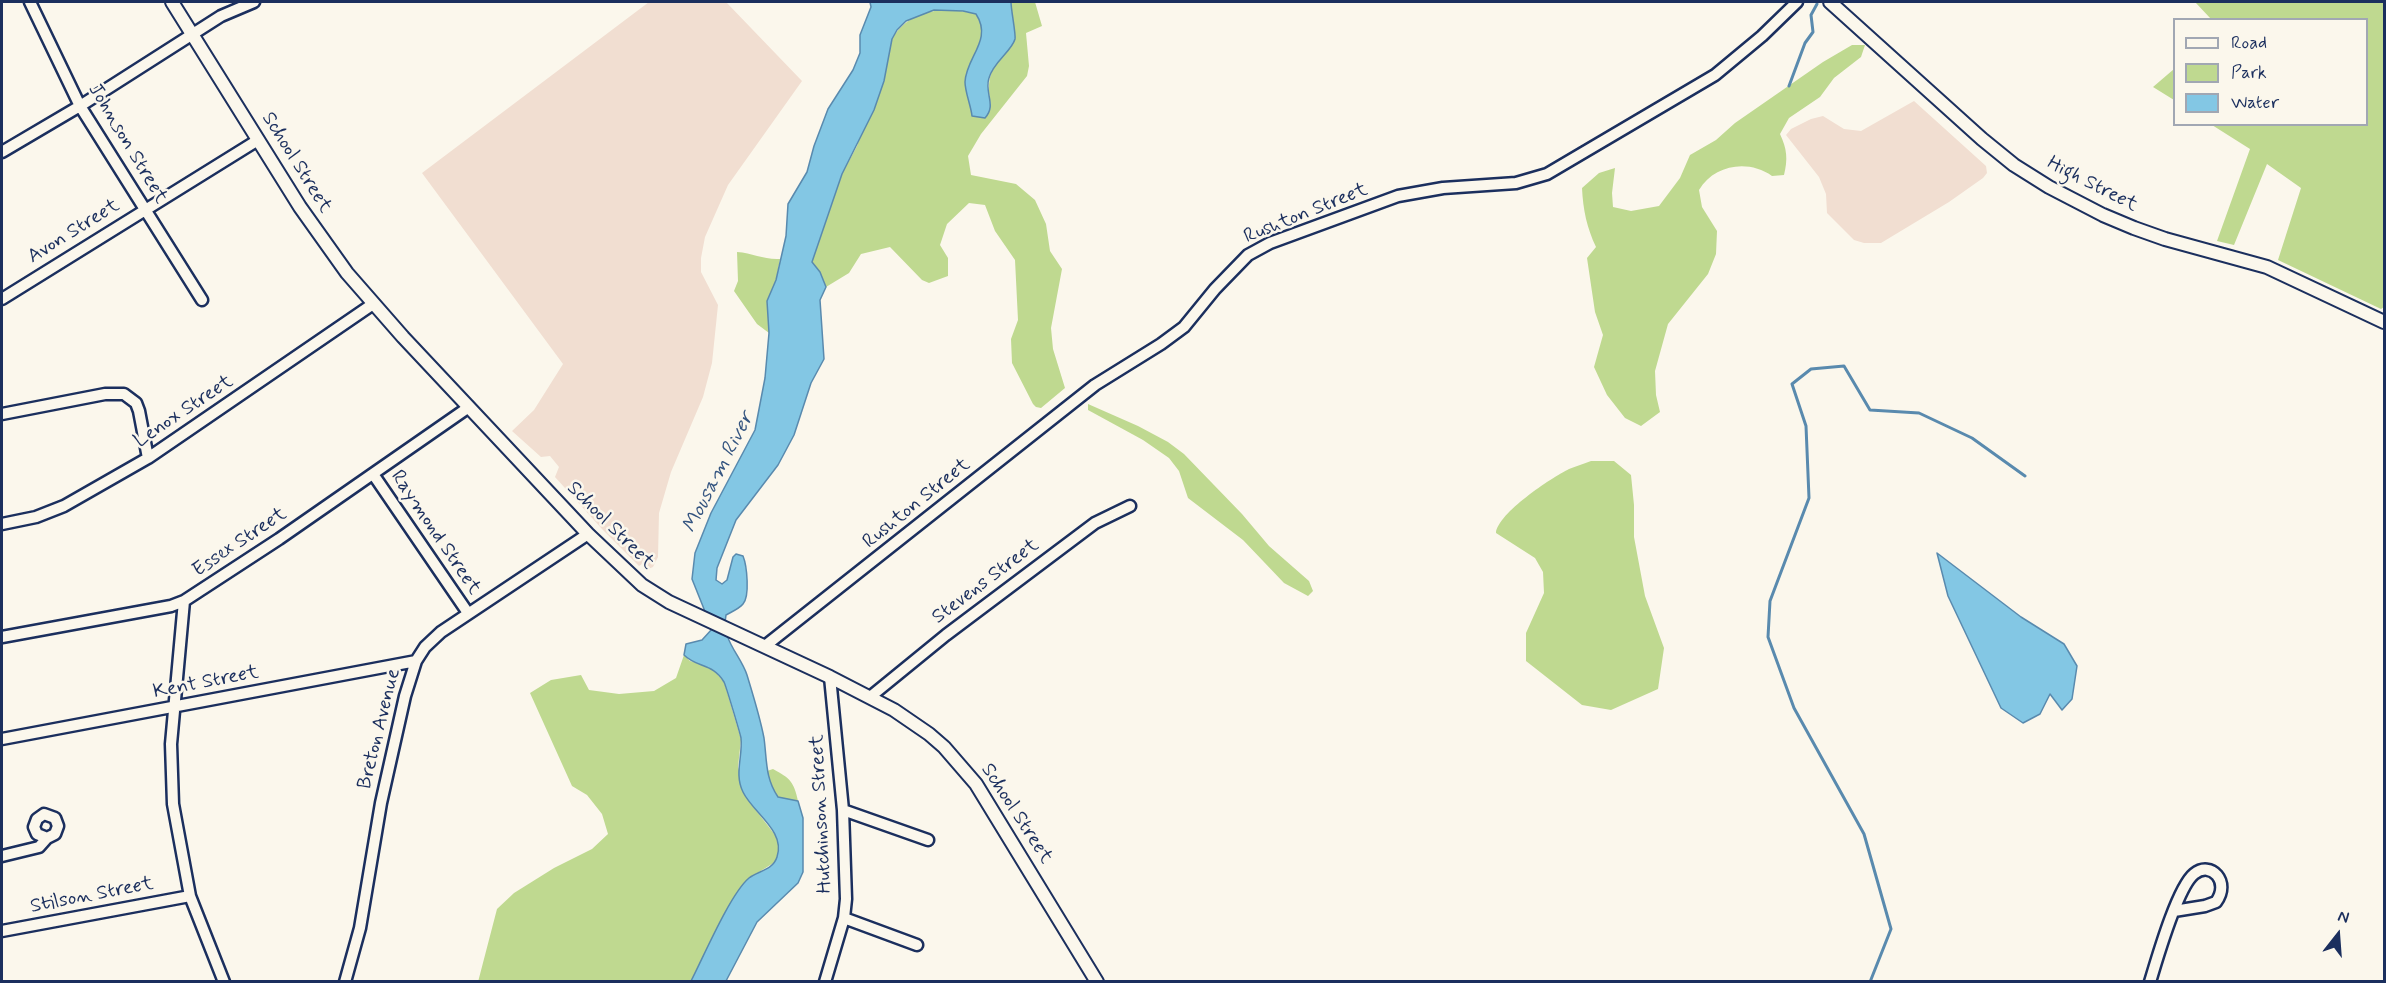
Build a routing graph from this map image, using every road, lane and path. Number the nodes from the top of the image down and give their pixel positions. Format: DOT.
graph roads {
  1 [pos="30,2"];
  2 [pos="172,2"];
  3 [pos="254,2"];
  4 [pos="1797,2"];
  5 [pos="1830,2"];
  6 [pos="192,35"];
  7 [pos="80,106"];
  8 [pos="258,140"];
  9 [pos="2,152"];
  10 [pos="145,208"];
  11 [pos="2,298"];
  12 [pos="202,300"];
  13 [pos="373,304"];
  14 [pos="2385,322"];
  15 [pos="469,407"];
  16 [pos="2,414"];
  17 [pos="148,458"];
  18 [pos="373,474"];
  19 [pos="1130,506"];
  20 [pos="2,524"];
  21 [pos="588,534"];
  22 [pos="184,602"];
  23 [pos="468,613"];
  24 [pos="2,637"];
  25 [pos="765,646"];
  26 [pos="416,661"];
  27 [pos="830,677"];
  28 [pos="870,697"];
  29 [pos="174,707"];
  30 [pos="2,738"];
  31 [pos="843,810"];
  32 [pos="46,838"];
  33 [pos="928,840"];
  34 [pos="2,856"];
  35 [pos="190,896"];
  36 [pos="2174,911"];
  37 [pos="844,918"];
  38 [pos="2,931"];
  39 [pos="917,945"];
  40 [pos="224,981"];
  41 [pos="345,981"];
  42 [pos="825,981"];
  43 [pos="1097,981"];
  44 [pos="2151,981"];
  1 -- 7 [label="street, Johnson Street"];
  2 -- 6 [label="street, School Street"];
  3 -- 6 [label="street"];
  4 -- 25 [label="street, Rushton Street"];
  5 -- 14 [label="street, High Street"];
  6 -- 7 [label="street"];
  6 -- 8 [label="street, School Street"];
  7 -- 9 [label="street"];
  7 -- 10 [label="street, Johnson Street"];
  8 -- 10 [label="street, Avon Street"];
  8 -- 13 [label="street, School Street"];
  10 -- 11 [label="street, Avon Street"];
  10 -- 12 [label="street, Johnson Street"];
  13 -- 15 [label="street, School Street"];
  13 -- 17 [label="street, Lenox Street"];
  15 -- 18 [label="street, Essex Street"];
  15 -- 21 [label="street, School Street"];
  16 -- 17 [label="street"];
  17 -- 20 [label="street, Lenox Street"];
  18 -- 22 [label="street, Essex Street"];
  18 -- 23 [label="street, Raymond Street"];
  19 -- 28 [label="street, Stevens Street"];
  21 -- 23 [label="street, Breton Avenue"];
  21 -- 25 [label="street, School Street"];
  22 -- 24 [label="street, Essex Street"];
  22 -- 29 [label="street"];
  23 -- 26 [label="street, Breton Avenue"];
  25 -- 27 [label="street, School Street"];
  26 -- 29 [label="street, Kent Street"];
  26 -- 41 [label="street, Breton Avenue"];
  27 -- 28 [label="street, School Street"];
  27 -- 31 [label="street, Hutchinson Street"];
  28 -- 43 [label="street, School Street"];
  29 -- 30 [label="street, Kent Street"];
  29 -- 35 [label="street"];
  31 -- 33 [label="street"];
  31 -- 37 [label="street, Hutchinson Street"];
  32 -- 34 [label="street"];
  35 -- 38 [label="street, Stilson Street"];
  35 -- 40 [label="street"];
  36 -- 36 [label="street"];
  36 -- 44 [label="street"];
  37 -- 39 [label="street"];
  37 -- 42 [label="street, Hutchinson Street"];
}
